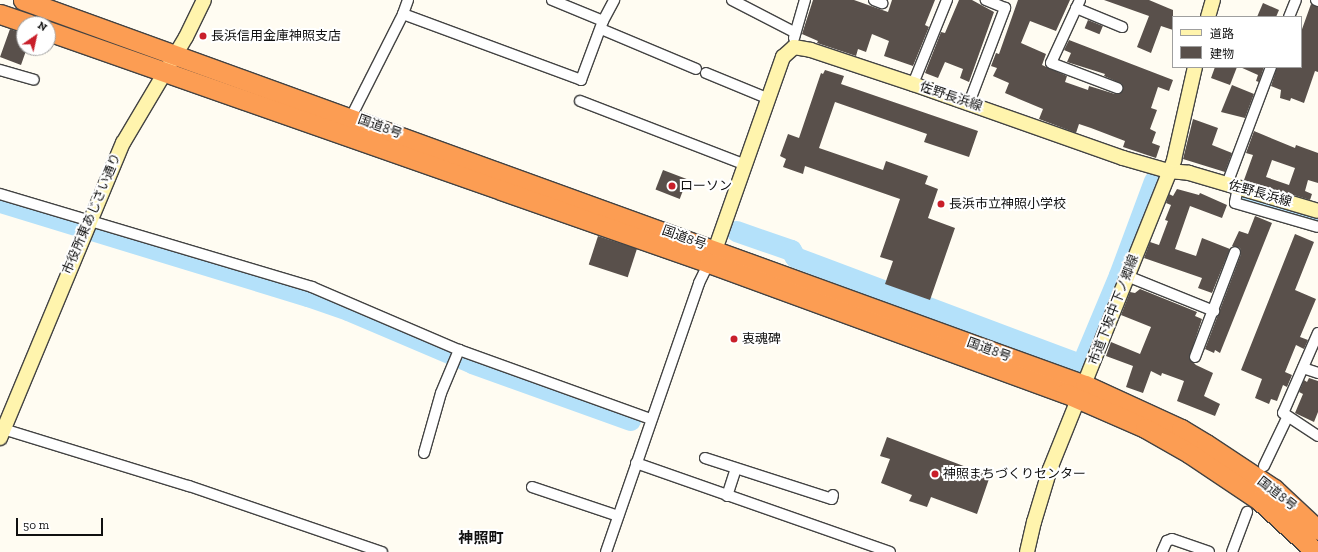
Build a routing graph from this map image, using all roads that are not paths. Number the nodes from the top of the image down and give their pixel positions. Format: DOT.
graph roads {
  1 [pos="23,0"];
  2 [pos="204,0"];
  3 [pos="408,0"];
  4 [pos="552,0"];
  5 [pos="614,0"];
  6 [pos="732,0"];
  7 [pos="805,0"];
  8 [pos="947,0"];
  9 [pos="986,0"];
  10 [pos="1213,0"];
  11 [pos="1296,0"];
  12 [pos="1078,4"];
  13 [pos="0,14"];
  14 [pos="403,14"];
  15 [pos="1208,16"];
  16 [pos="1290,16"];
  17 [pos="16,20"];
  18 [pos="602,25"];
  19 [pos="1122,27"];
  20 [pos="794,32"];
  21 [pos="56,33"];
  22 [pos="794,47"];
  23 [pos="176,54"];
  24 [pos="1195,68"];
  25 [pos="1271,68"];
  26 [pos="0,70"];
  27 [pos="164,71"];
  28 [pos="34,80"];
  29 [pos="913,84"];
  30 [pos="1117,88"];
  31 [pos="768,99"];
  32 [pos="580,101"];
  33 [pos="969,103"];
  34 [pos="352,117"];
  35 [pos="746,164"];
  36 [pos="1168,171"];
  37 [pos="1234,190"];
  38 [pos="0,194"];
  39 [pos="1318,211"];
  40 [pos="87,225"];
  41 [pos="1318,227"];
  42 [pos="1236,252"];
  43 [pos="712,256"];
  44 [pos="1128,276"];
  45 [pos="1214,311"];
  46 [pos="1318,333"];
  47 [pos="459,350"];
  48 [pos="1195,357"];
  49 [pos="1303,368"];
  50 [pos="1318,373"];
  51 [pos="1082,392"];
  52 [pos="1288,416"];
  53 [pos="651,419"];
  54 [pos="1,432"];
  55 [pos="1318,436"];
  56 [pos="424,452"];
  57 [pos="705,458"];
  58 [pos="636,463"];
  59 [pos="1264,466"];
  60 [pos="736,468"];
  61 [pos="532,487"];
  62 [pos="833,495"];
  63 [pos="727,496"];
  64 [pos="1248,512"];
  65 [pos="618,516"];
  66 [pos="1318,530"];
  67 [pos="382,552"];
  68 [pos="606,552"];
  69 [pos="890,552"];
  70 [pos="1027,552"];
  71 [pos="1162,552"];
  72 [pos="1209,552"];
  73 [pos="1232,552"];
  74 [pos="1316,552"];
  1 -- 23 [label="highway, 国道8号"];
  2 -- 23 [label="street, 市役所東あじさい通り"];
  3 -- 14 [label="street"];
  4 -- 18 [label="street"];
  5 -- 18 [label="street"];
  6 -- 20 [label="street"];
  7 -- 20 [label="street"];
  8 -- 29 [label="street"];
  9 -- 33 [label="street"];
  10 -- 15 [label="street"];
  11 -- 16 [label="street"];
  12 -- 19 [label="street"];
  12 -- 30 [label="street"];
  13 -- 17 [label="highway"];
  14 -- 18 [label="street"];
  14 -- 34 [label="street"];
  18 -- 31 [label="street"];
  20 -- 22 [label="street"];
  21 -- 27 [label="highway, 国道8号"];
  22 -- 29 [label="street, 佐野長浜線"];
  22 -- 31 [label="street"];
  23 -- 27 [label="street, 市役所東あじさい通り"];
  23 -- 34 [label="highway, 国道8号"];
  24 -- 36 [label="street, 市道下坂中下ノ郷線"];
  25 -- 37 [label="street"];
  26 -- 28 [label="street"];
  27 -- 40 [label="street, 市役所東あじさい通り"];
  27 -- 43 [label="highway, 国道8号"];
  29 -- 33 [label="street, 佐野長浜線"];
  31 -- 35 [label="street"];
  32 -- 35 [label="street"];
  33 -- 36 [label="street, 佐野長浜線"];
  34 -- 43 [label="highway, 国道8号"];
  35 -- 43 [label="street"];
  36 -- 37 [label="street, 佐野長浜線"];
  36 -- 44 [label="street, 市道下坂中下ノ郷線"];
  37 -- 39 [label="street, 佐野長浜線"];
  37 -- 41 [label="street"];
  38 -- 40 [label="street"];
  40 -- 47 [label="street"];
  40 -- 54 [label="street, 市役所東あじさい通り"];
  42 -- 45 [label="street"];
  43 -- 51 [label="highway, 国道8号"];
  43 -- 53 [label="street"];
  44 -- 45 [label="street"];
  44 -- 51 [label="street, 市道下坂中下ノ郷線"];
  45 -- 48 [label="street"];
  46 -- 49 [label="street"];
  47 -- 53 [label="street"];
  47 -- 56 [label="street"];
  49 -- 50 [label="street"];
  49 -- 52 [label="street"];
  51 -- 66 [label="highway, 国道8号"];
  51 -- 70 [label="street, 市道下坂中下ノ郷線"];
  51 -- 74 [label="highway, 国道8号"];
  52 -- 55 [label="street"];
  52 -- 59 [label="street"];
  53 -- 58 [label="street"];
  54 -- 67 [label="street"];
  57 -- 60 [label="street"];
  58 -- 63 [label="street"];
  58 -- 65 [label="street"];
  60 -- 62 [label="street"];
  60 -- 63 [label="street"];
  61 -- 65 [label="street"];
  63 -- 69 [label="street"];
  64 -- 73 [label="street"];
  65 -- 68 [label="street"];
  71 -- 72 [label="street"];
}
